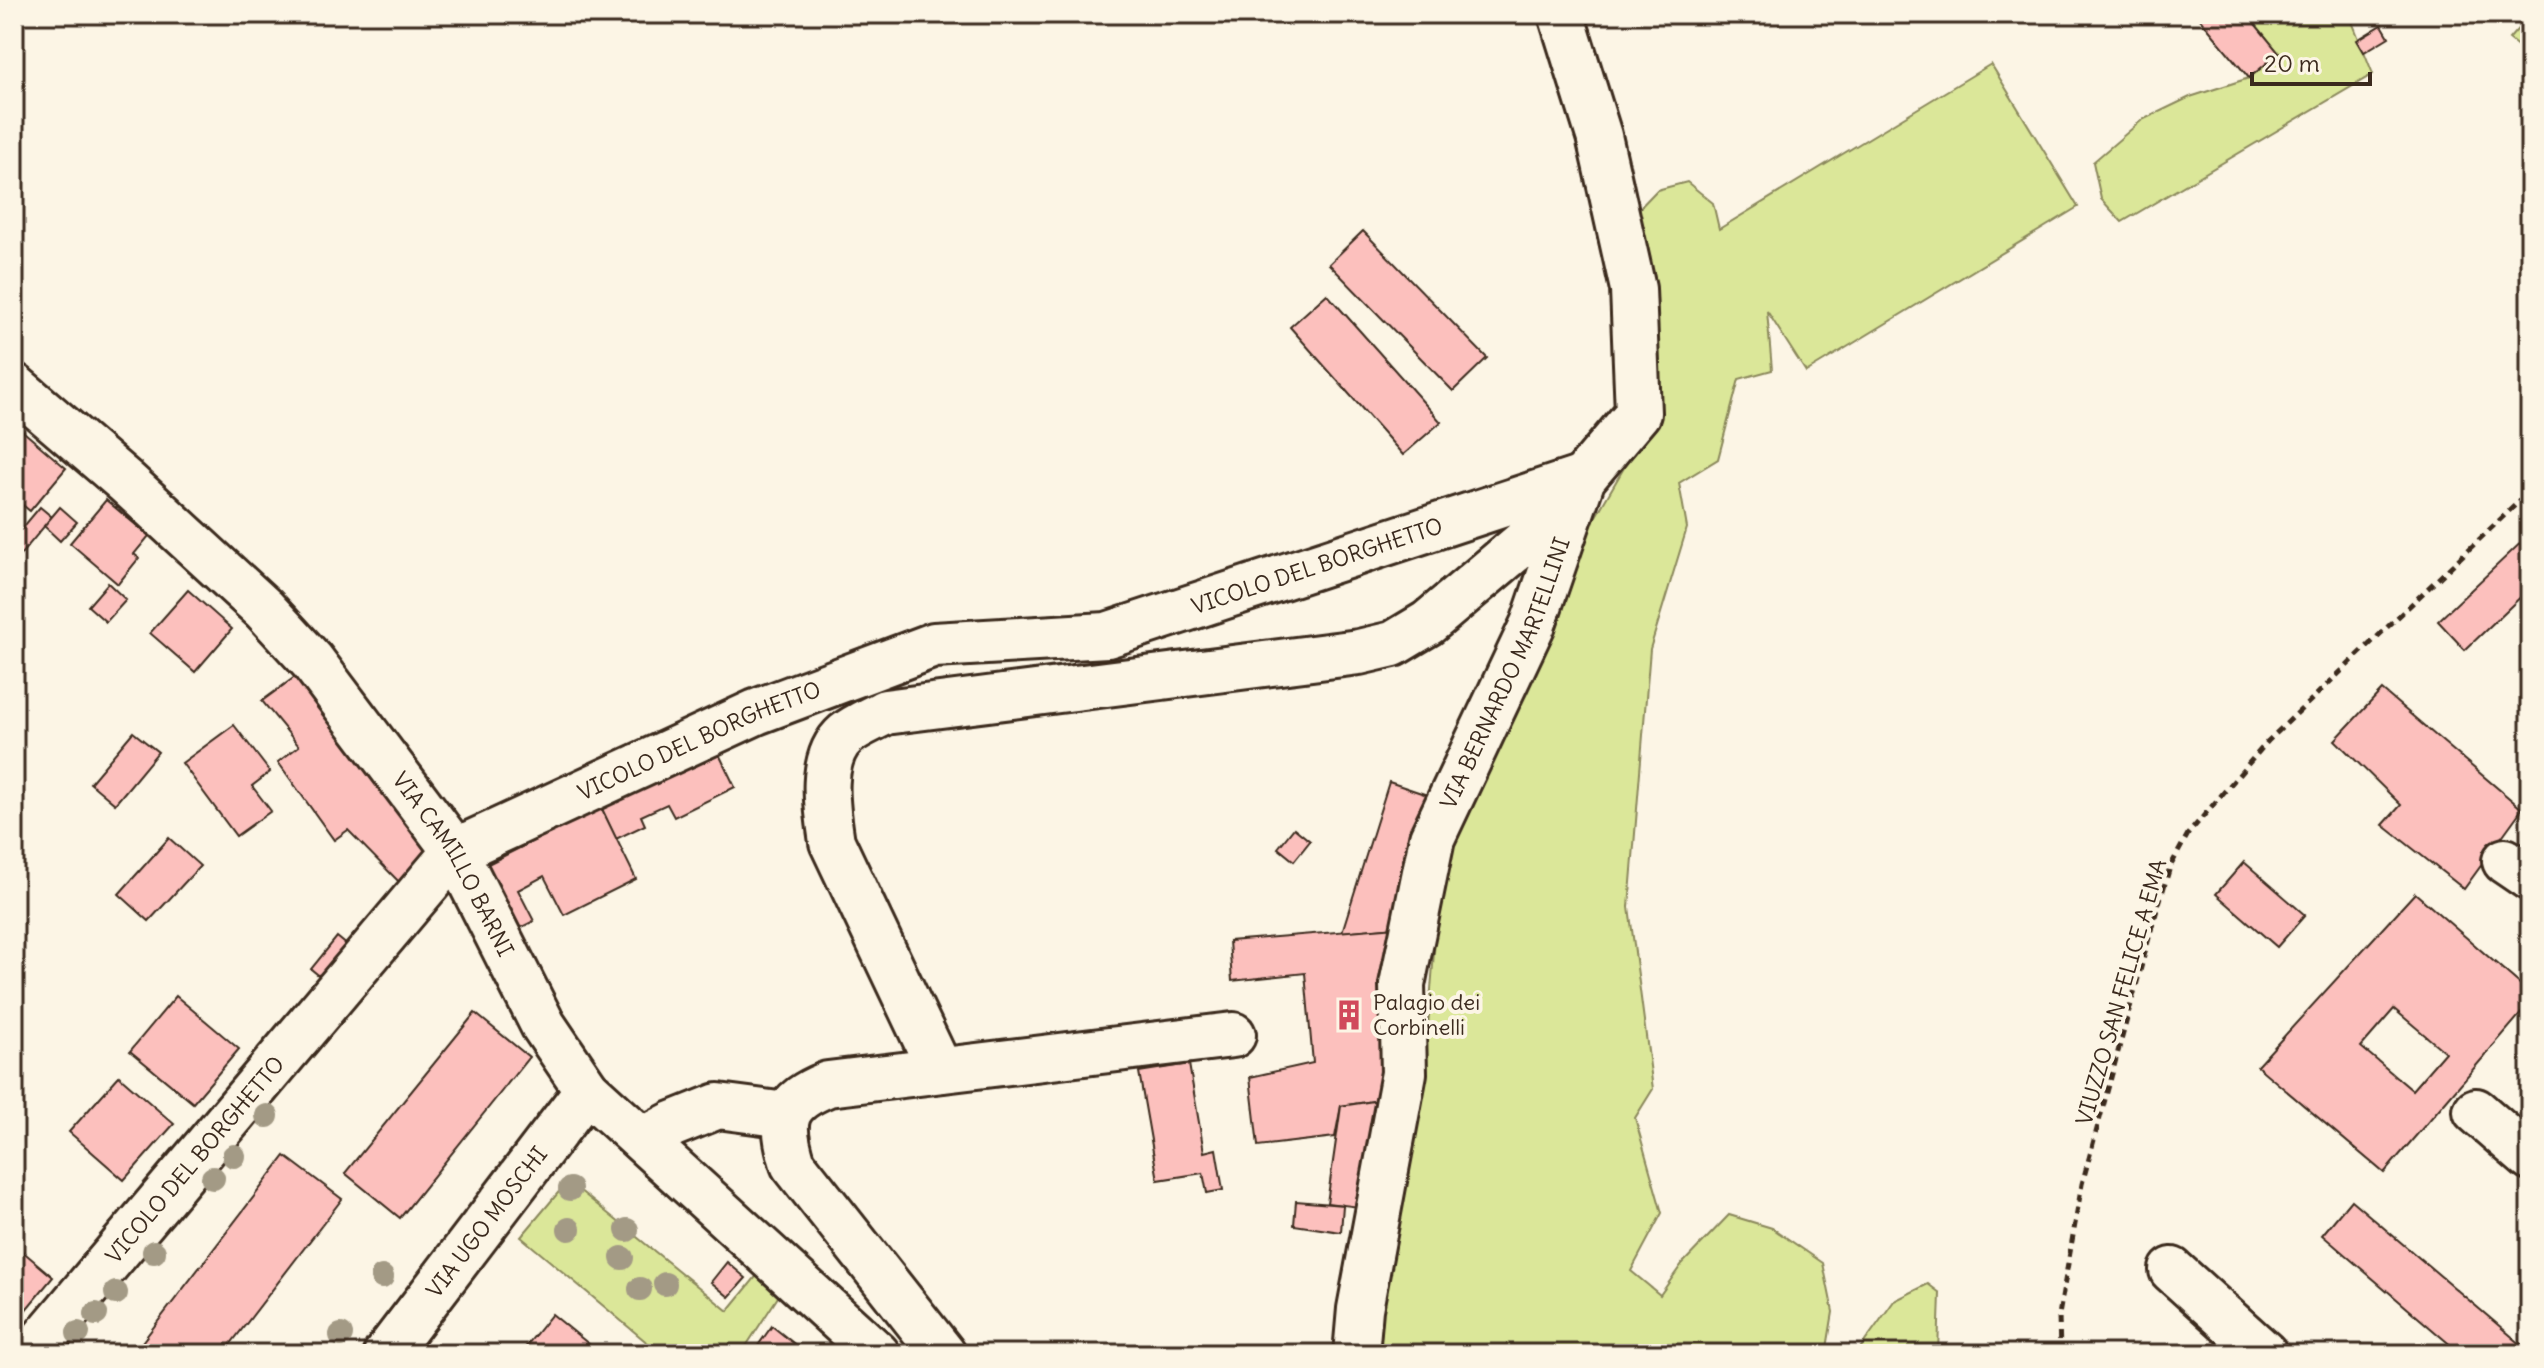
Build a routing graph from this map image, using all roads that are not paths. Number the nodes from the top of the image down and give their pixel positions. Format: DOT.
graph roads {
  1 [pos="1561,14"];
  2 [pos="14,386"];
  3 [pos="1580,488"];
  4 [pos="455,851"];
  5 [pos="1233,1035"];
  6 [pos="940,1070"];
  7 [pos="587,1090"];
  8 [pos="2476,1111"];
  9 [pos="786,1115"];
  10 [pos="643,1140"];
  11 [pos="2530,1158"];
  12 [pos="2172,1270"];
  13 [pos="31,1354"];
  14 [pos="386,1354"];
  15 [pos="877,1354"];
  16 [pos="943,1354"];
  17 [pos="1356,1354"];
  18 [pos="2265,1354"];
  1 -- 3 [label="street, VIA BERNARDO MARTELLINI"];
  2 -- 4 [label="street, VIA CAMILLO BARNI"];
  3 -- 4 [label="street, VICOLO DEL BORGHETTO"];
  3 -- 6 [label="street"];
  3 -- 17 [label="street, VIA BERNARDO MARTELLINI"];
  4 -- 7 [label="street, VIA CAMILLO BARNI"];
  4 -- 13 [label="street, VICOLO DEL BORGHETTO"];
  5 -- 6 [label="street"];
  6 -- 9 [label="street"];
  7 -- 10 [label="street, VIA CAMILLO BARNI"];
  7 -- 14 [label="street, VIA UGO MOSCHI"];
  8 -- 11 [label="street"];
  9 -- 10 [label="street"];
  9 -- 16 [label="street"];
  10 -- 15 [label="street, VIA CAMILLO BARNI"];
  12 -- 18 [label="street"];
}
